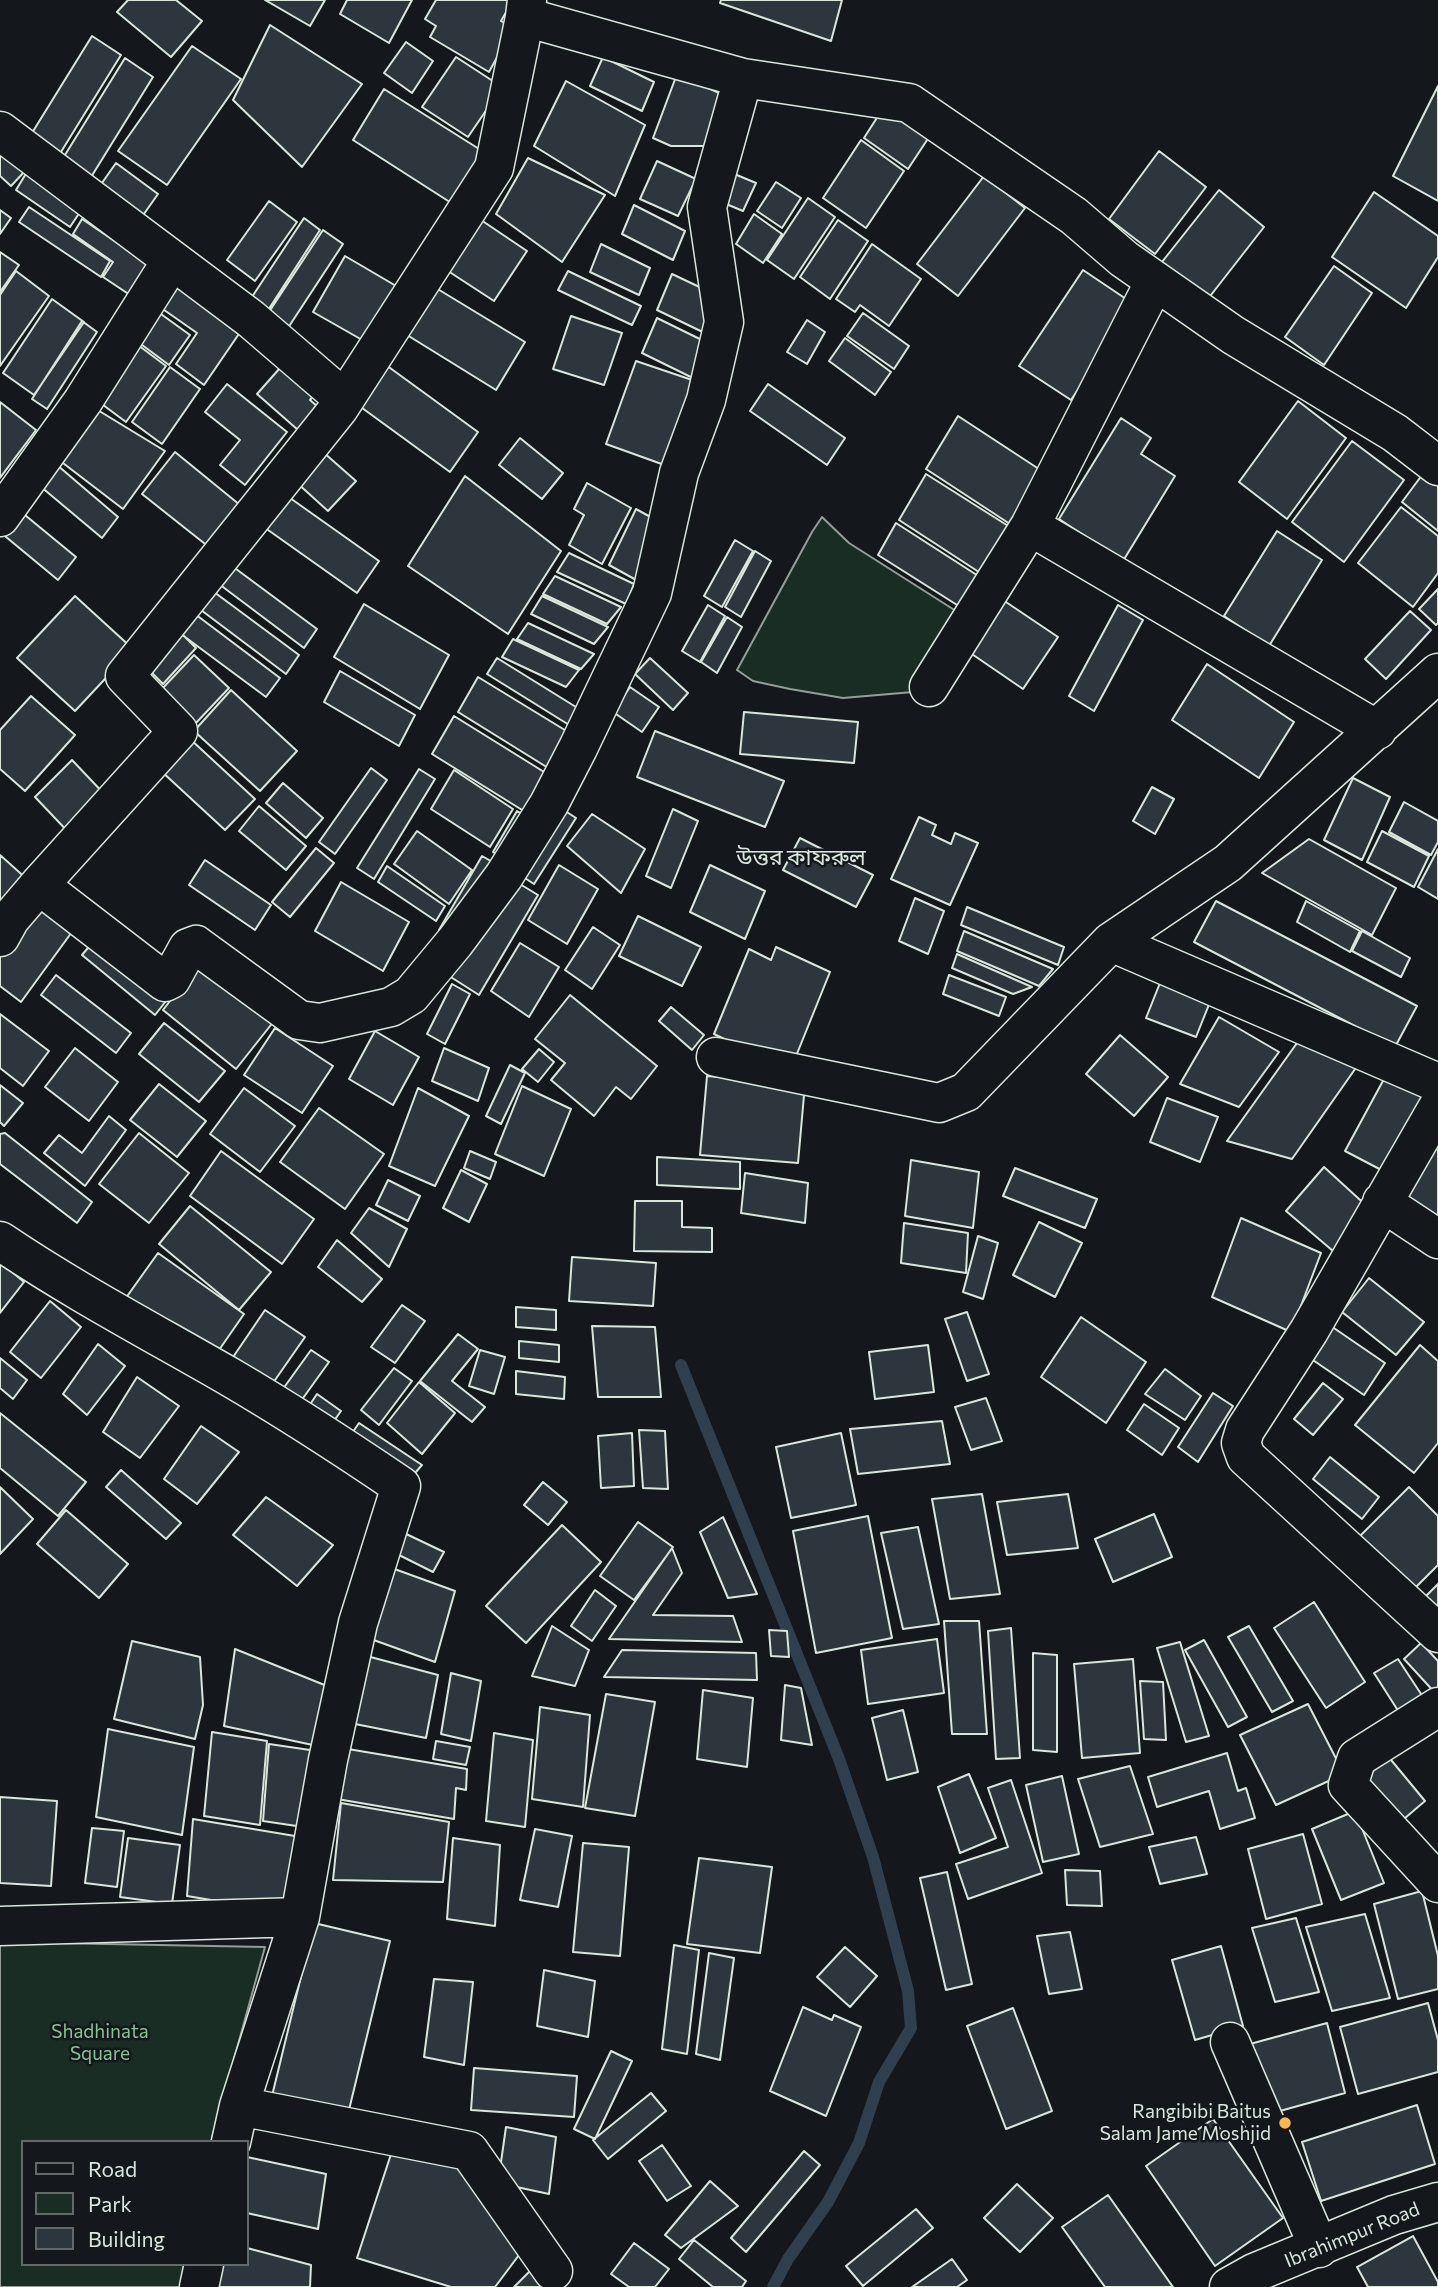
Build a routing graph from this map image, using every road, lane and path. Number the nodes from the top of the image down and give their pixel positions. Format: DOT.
graph roads {
  1 [pos="526,8"];
  2 [pos="743,78"];
  3 [pos="0,131"];
  4 [pos="172,260"];
  5 [pos="1155,281"];
  6 [pos="344,400"];
  7 [pos="1438,466"];
  8 [pos="0,517"];
  9 [pos="1030,526"];
  10 [pos="1438,673"];
  11 [pos="929,687"];
  12 [pos="1377,730"];
  13 [pos="39,886"];
  14 [pos="0,937"];
  15 [pos="1111,942"];
  16 [pos="716,1057"];
  17 [pos="1438,1083"];
  18 [pos="1438,1107"];
  19 [pos="1382,1202"];
  20 [pos="1438,1239"];
  21 [pos="0,1241"];
  22 [pos="1438,1633"];
  23 [pos="1438,1707"];
  24 [pos="1438,1883"];
  25 [pos="300,1917"];
  26 [pos="0,1926"];
  27 [pos="1230,2042"];
  28 [pos="235,2124"];
  29 [pos="1438,2202"];
  30 [pos="1319,2248"];
  31 [pos="204,2266"];
  32 [pos="553,2271"];
  33 [pos="199,2287"];
  34 [pos="1229,2287"];
  1 -- 2 [label="street"];
  1 -- 6 [label="street"];
  2 -- 5 [label="street"];
  2 -- 13 [label="street"];
  3 -- 4 [label="street"];
  4 -- 6 [label="street"];
  4 -- 8 [label="street"];
  5 -- 7 [label="street"];
  5 -- 9 [label="street"];
  6 -- 13 [label="street"];
  9 -- 11 [label="street"];
  9 -- 12 [label="street"];
  10 -- 12 [label="street"];
  12 -- 15 [label="street"];
  13 -- 14 [label="street"];
  15 -- 16 [label="street"];
  15 -- 17 [label="street"];
  18 -- 19 [label="street"];
  19 -- 20 [label="street"];
  19 -- 22 [label="street"];
  21 -- 25 [label="street"];
  23 -- 24 [label="street"];
  25 -- 26 [label="street"];
  25 -- 28 [label="street"];
  27 -- 30 [label="street"];
  28 -- 32 [label="street"];
  29 -- 30 [label="street, Ibrahimpur Road"];
  30 -- 34 [label="street, Ibrahimpur Road"];
  31 -- 33 [label="street"];
}
